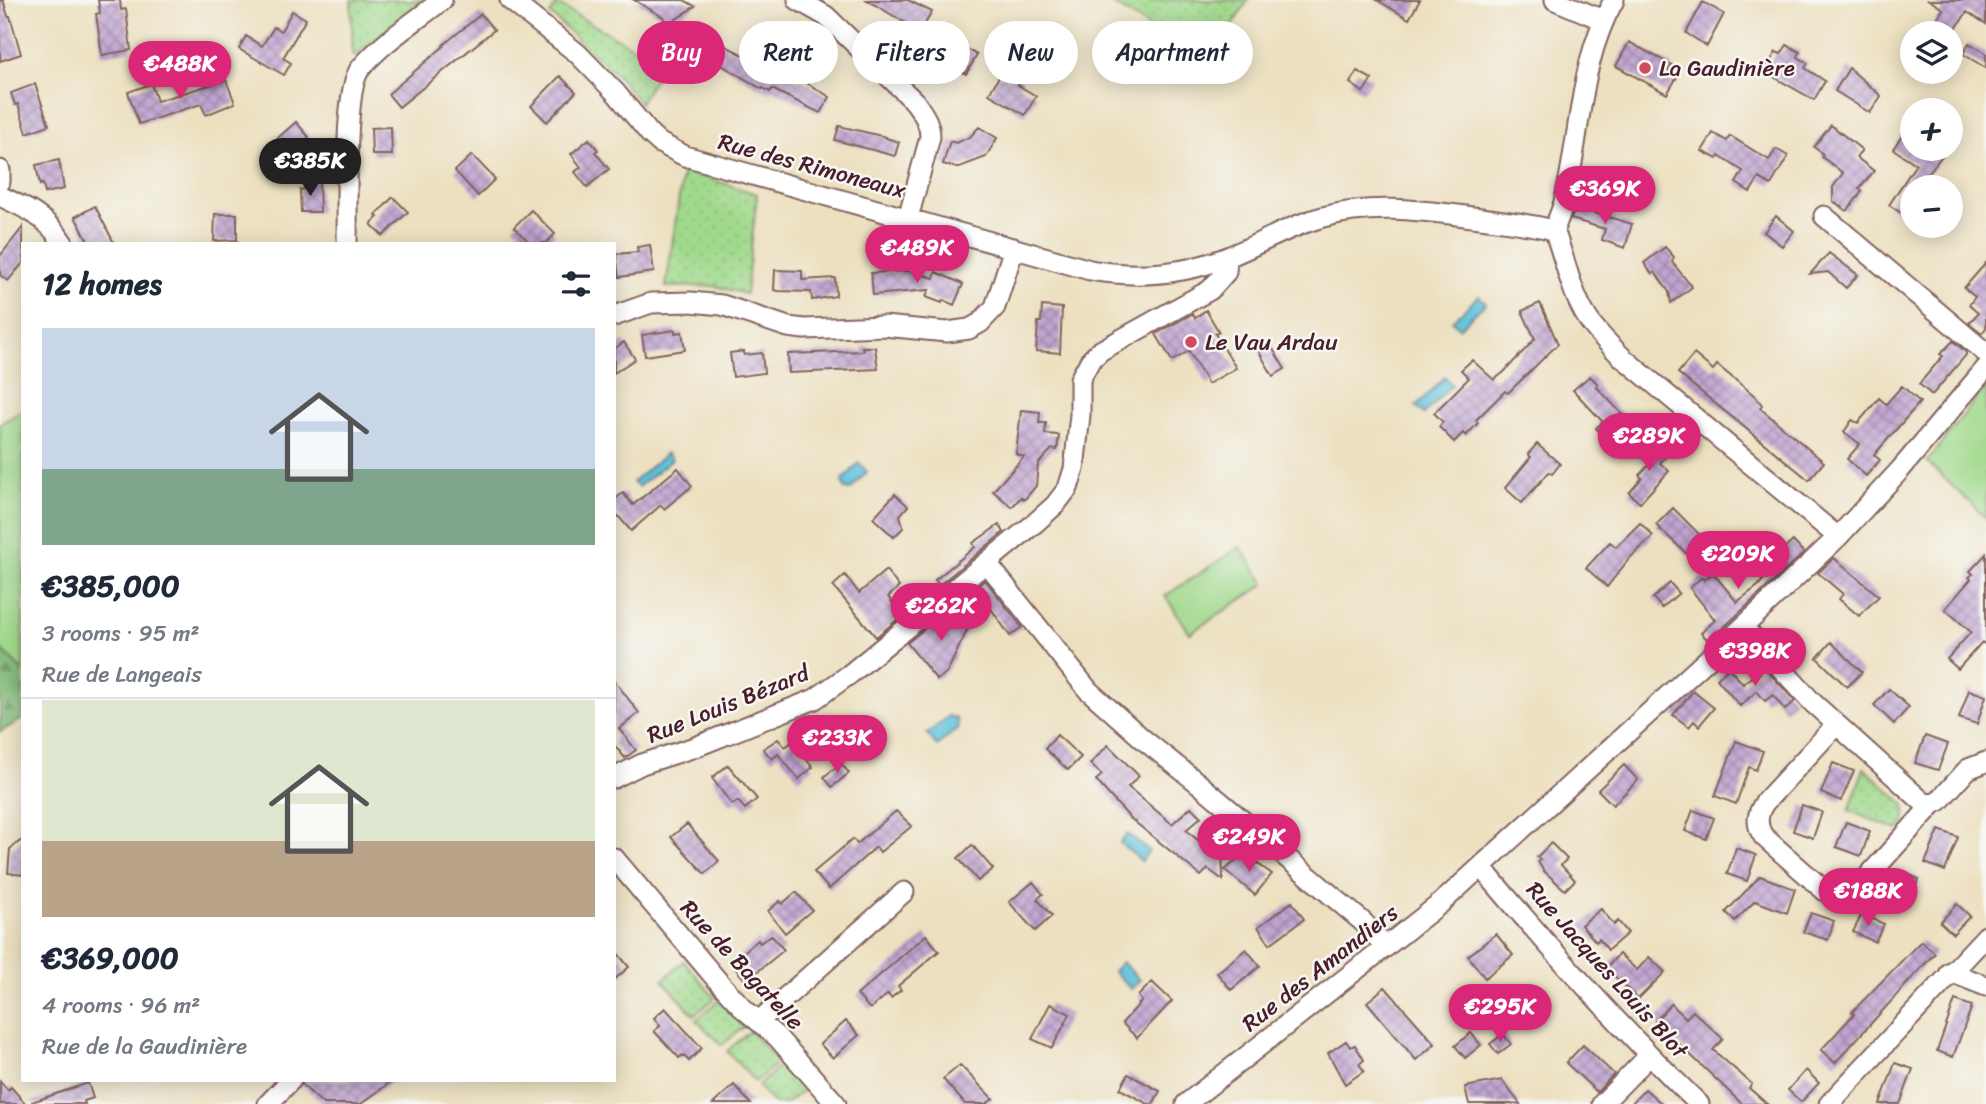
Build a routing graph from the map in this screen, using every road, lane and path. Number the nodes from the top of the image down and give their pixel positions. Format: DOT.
graph roads {
  1 [pos="442,0"];
  2 [pos="510,0"];
  3 [pos="798,0"];
  4 [pos="1555,0"];
  5 [pos="1614,0"];
  6 [pos="1603,20"];
  7 [pos="0,170"];
  8 [pos="0,182"];
  9 [pos="0,196"];
  10 [pos="1824,216"];
  11 [pos="908,218"];
  12 [pos="1554,230"];
  13 [pos="63,242"];
  14 [pos="347,242"];
  15 [pos="1014,248"];
  16 [pos="1227,258"];
  17 [pos="616,315"];
  18 [pos="1986,353"];
  19 [pos="1986,368"];
  20 [pos="1838,537"];
  21 [pos="987,563"];
  22 [pos="1744,627"];
  23 [pos="1836,725"];
  24 [pos="1986,762"];
  25 [pos="616,777"];
  26 [pos="1933,804"];
  27 [pos="616,860"];
  28 [pos="1481,867"];
  29 [pos="904,892"];
  30 [pos="1986,936"];
  31 [pos="1386,947"];
  32 [pos="1950,972"];
  33 [pos="1986,986"];
  34 [pos="759,1021"];
  35 [pos="1649,1056"];
  36 [pos="289,1082"];
  37 [pos="268,1104"];
  38 [pos="836,1104"];
  39 [pos="1186,1104"];
  40 [pos="1602,1104"];
  41 [pos="1699,1104"];
  42 [pos="1829,1104"];
  1 -- 14 [label="street"];
  2 -- 11 [label="street, Rue des Rimoneaux"];
  3 -- 11 [label="street"];
  4 -- 6 [label="street"];
  5 -- 6 [label="street"];
  6 -- 12 [label="street"];
  7 -- 8 [label="street"];
  9 -- 13 [label="street"];
  10 -- 18 [label="street"];
  11 -- 15 [label="street, Rue des Rimoneaux"];
  12 -- 16 [label="street, Rue des Rimoneaux"];
  12 -- 20 [label="street"];
  15 -- 16 [label="street, Rue des Rimoneaux"];
  15 -- 17 [label="street"];
  16 -- 21 [label="street, Rue Louis Bézard"];
  19 -- 20 [label="street, Rue des Amandiers"];
  20 -- 22 [label="street, Rue des Amandiers"];
  21 -- 25 [label="street, Rue Louis Bézard"];
  21 -- 31 [label="street"];
  22 -- 23 [label="street"];
  22 -- 28 [label="street, Rue des Amandiers"];
  23 -- 26 [label="street"];
  23 -- 26 [label="street"];
  24 -- 26 [label="street"];
  27 -- 34 [label="street, Rue de Bagatelle"];
  28 -- 31 [label="street, Rue des Amandiers"];
  28 -- 35 [label="street, Rue Jacques Louis Blot"];
  29 -- 34 [label="street"];
  30 -- 32 [label="street"];
  31 -- 39 [label="street, Rue des Amandiers"];
  32 -- 33 [label="street"];
  32 -- 42 [label="street"];
  34 -- 38 [label="street, Rue de Bagatelle"];
  35 -- 40 [label="street"];
  35 -- 41 [label="street, Rue Jacques Louis Blot"];
  36 -- 37 [label="street"];
}
